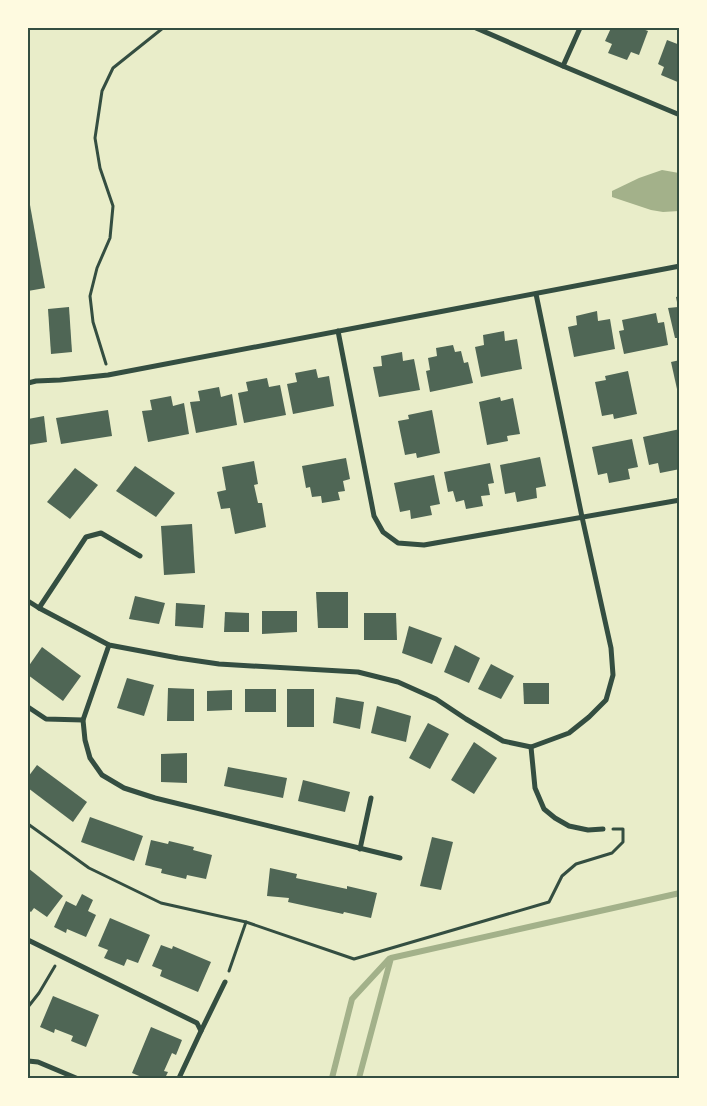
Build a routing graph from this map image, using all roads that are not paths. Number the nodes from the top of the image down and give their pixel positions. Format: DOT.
graph roads {
  1 [pos="476,28"];
  2 [pos="580,28"];
  3 [pos="563,66"];
  4 [pos="680,115"];
  5 [pos="680,266"];
  6 [pos="536,294"];
  7 [pos="338,331"];
  8 [pos="28,383"];
  9 [pos="680,500"];
  10 [pos="582,518"];
  11 [pos="140,556"];
  12 [pos="28,601"];
  13 [pos="38,608"];
  14 [pos="110,646"];
  15 [pos="28,707"];
  16 [pos="83,720"];
  17 [pos="531,747"];
  18 [pos="371,798"];
  19 [pos="603,828"];
  20 [pos="360,849"];
  21 [pos="400,858"];
  22 [pos="28,940"];
  23 [pos="225,982"];
  24 [pos="200,1031"];
  25 [pos="28,1061"];
  26 [pos="76,1078"];
  27 [pos="179,1078"];
  1 -- 3 [label="street"];
  2 -- 3 [label="street"];
  3 -- 4 [label="street"];
  5 -- 6 [label="street"];
  6 -- 7 [label="street"];
  6 -- 10 [label="street"];
  7 -- 8 [label="street"];
  7 -- 10 [label="street"];
  9 -- 10 [label="street"];
  10 -- 17 [label="street"];
  11 -- 13 [label="street"];
  12 -- 13 [label="street"];
  13 -- 14 [label="street"];
  14 -- 16 [label="street"];
  14 -- 17 [label="street"];
  15 -- 16 [label="street"];
  16 -- 20 [label="street"];
  17 -- 19 [label="street"];
  18 -- 20 [label="street"];
  20 -- 21 [label="street"];
  22 -- 24 [label="street"];
  23 -- 24 [label="street"];
  24 -- 27 [label="street"];
  25 -- 26 [label="street"];
}
